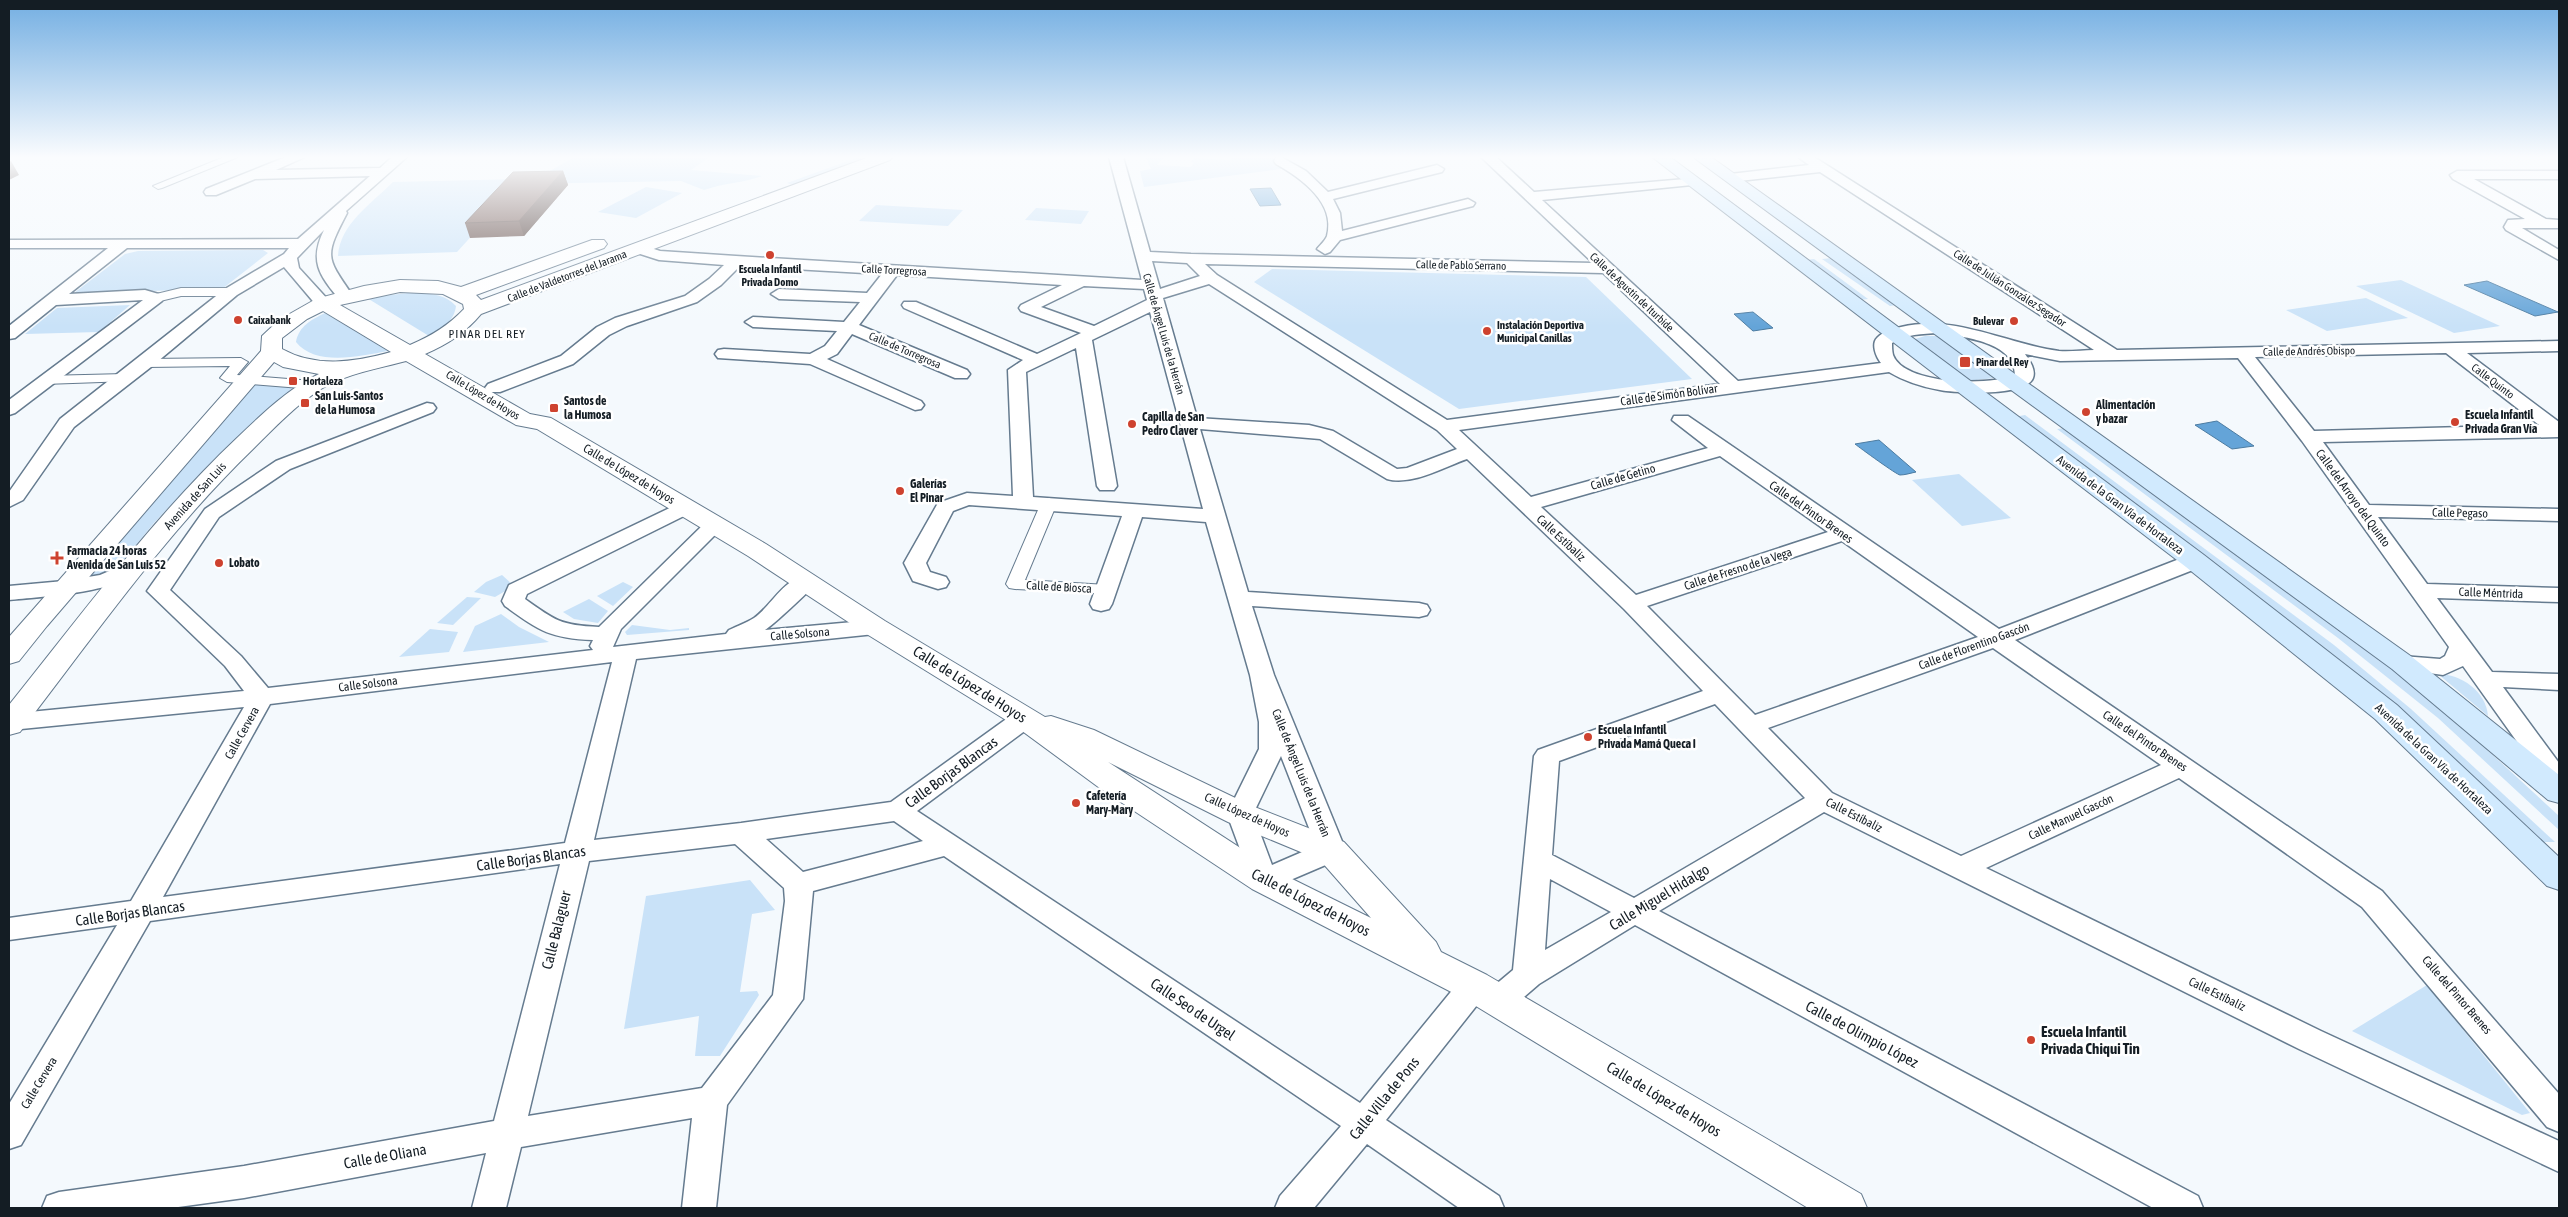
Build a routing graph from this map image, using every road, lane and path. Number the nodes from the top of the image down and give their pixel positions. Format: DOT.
graph roads {
  1 [pos="335,214"];
  2 [pos="340,214"];
  3 [pos="684,214"];
  4 [pos="733,214"];
  5 [pos="1131,214"];
  6 [pos="1334,214"];
  7 [pos="1428,214"];
  8 [pos="1547,214"];
  9 [pos="1735,214"];
  10 [pos="1780,214"];
  11 [pos="1893,214"];
  12 [pos="2532,214"];
  13 [pos="672,218"];
  14 [pos="2552,224"];
  15 [pos="1334,237"];
  16 [pos="617,238"];
  17 [pos="301,243"];
  18 [pos="9,244"];
  19 [pos="30,244"];
  20 [pos="124,244"];
  21 [pos="639,249"];
  22 [pos="1142,256"];
  23 [pos="2559,256"];
  24 [pos="289,257"];
  25 [pos="9,259"];
  26 [pos="1191,259"];
  27 [pos="736,261"];
  28 [pos="1256,261"];
  29 [pos="1315,261"];
  30 [pos="1607,268"];
  31 [pos="893,270"];
  32 [pos="1211,278"];
  33 [pos="1082,281"];
  34 [pos="231,292"];
  35 [pos="462,293"];
  36 [pos="779,294"];
  37 [pos="1153,295"];
  38 [pos="345,296"];
  39 [pos="156,298"];
  40 [pos="871,298"];
  41 [pos="52,300"];
  42 [pos="323,303"];
  43 [pos="910,305"];
  44 [pos="474,310"];
  45 [pos="753,322"];
  46 [pos="849,327"];
  47 [pos="1939,328"];
  48 [pos="9,334"];
  49 [pos="1894,334"];
  50 [pos="1089,336"];
  51 [pos="2000,344"];
  52 [pos="2559,346"];
  53 [pos="2451,348"];
  54 [pos="418,350"];
  55 [pos="271,352"];
  56 [pos="2243,353"];
  57 [pos="724,354"];
  58 [pos="2113,355"];
  59 [pos="2060,356"];
  60 [pos="813,359"];
  61 [pos="1037,360"];
  62 [pos="145,363"];
  63 [pos="352,366"];
  64 [pos="1894,366"];
  65 [pos="961,374"];
  66 [pos="125,378"];
  67 [pos="2021,378"];
  68 [pos="247,379"];
  69 [pos="44,380"];
  70 [pos="313,385"];
  71 [pos="1733,386"];
  72 [pos="494,388"];
  73 [pos="1967,389"];
  74 [pos="915,405"];
  75 [pos="427,408"];
  76 [pos="9,409"];
  77 [pos="1681,420"];
  78 [pos="543,423"];
  79 [pos="1189,423"];
  80 [pos="1444,426"];
  81 [pos="2559,431"];
  82 [pos="2309,437"];
  83 [pos="1721,450"];
  84 [pos="1470,451"];
  85 [pos="1107,486"];
  86 [pos="191,500"];
  87 [pos="9,501"];
  88 [pos="1022,501"];
  89 [pos="1049,503"];
  90 [pos="226,504"];
  91 [pos="1526,505"];
  92 [pos="685,508"];
  93 [pos="1134,510"];
  94 [pos="2361,511"];
  95 [pos="2559,515"];
  96 [pos="1215,516"];
  97 [pos="714,525"];
  98 [pos="1843,534"];
  99 [pos="2195,562"];
  100 [pos="135,566"];
  101 [pos="806,582"];
  102 [pos="938,582"];
  103 [pos="64,588"];
  104 [pos="2423,591"];
  105 [pos="9,592"];
  106 [pos="2559,595"];
  107 [pos="1104,597"];
  108 [pos="1239,598"];
  109 [pos="1632,604"];
  110 [pos="1419,610"];
  111 [pos="875,627"];
  112 [pos="1996,639"];
  113 [pos="724,641"];
  114 [pos="617,644"];
  115 [pos="2462,645"];
  116 [pos="9,655"];
  117 [pos="2402,663"];
  118 [pos="1262,675"];
  119 [pos="2485,679"];
  120 [pos="2559,682"];
  121 [pos="1718,694"];
  122 [pos="262,697"];
  123 [pos="1025,718"];
  124 [pos="10,724"];
  125 [pos="1752,725"];
  126 [pos="2182,766"];
  127 [pos="2559,782"];
  128 [pos="2559,792"];
  129 [pos="1823,800"];
  130 [pos="898,811"];
  131 [pos="1240,814"];
  132 [pos="741,833"];
  133 [pos="946,845"];
  134 [pos="1332,851"];
  135 [pos="576,852"];
  136 [pos="1539,860"];
  137 [pos="1960,868"];
  138 [pos="2559,877"];
  139 [pos="1264,880"];
  140 [pos="798,884"];
  141 [pos="1634,911"];
  142 [pos="140,912"];
  143 [pos="9,929"];
  144 [pos="1432,963"];
  145 [pos="1528,975"];
  146 [pos="1486,993"];
  147 [pos="711,1101"];
  148 [pos="2559,1117"];
  149 [pos="1364,1123"];
  150 [pos="9,1134"];
  151 [pos="507,1134"];
  152 [pos="2559,1157"];
  153 [pos="59,1208"];
  154 [pos="489,1208"];
  155 [pos="699,1208"];
  156 [pos="1292,1208"];
  157 [pos="1487,1208"];
  158 [pos="1846,1208"];
  159 [pos="2186,1208"];
  1 -- 17 [label="street"];
  2 -- 38 [label="street"];
  3 -- 13 [label="street"];
  4 -- 21 [label="street, Calle de Valdetorres del Jarama"];
  5 -- 22 [label="street, Calle de Ángel Luis de la Herrán"];
  6 -- 15 [label="street"];
  7 -- 15 [label="street"];
  8 -- 30 [label="street, Calle de Agustín de Iturbide"];
  9 -- 49 [label="main road, Avenida de la Gran Vía de Hortaleza"];
  10 -- 47 [label="main road"];
  11 -- 58 [label="street, Calle de Julián González Segador"];
  12 -- 14 [label="street"];
  14 -- 23 [label="street"];
  15 -- 29 [label="street"];
  16 -- 35 [label="street, Calle de Valdetorres del Jarama"];
  17 -- 20 [label="street"];
  17 -- 24 [label="street"];
  18 -- 19 [label="street"];
  19 -- 20 [label="street"];
  19 -- 25 [label="street"];
  20 -- 41 [label="street"];
  21 -- 27 [label="street, Calle Torregrosa"];
  21 -- 44 [label="street, Calle de Valdetorres del Jarama"];
  22 -- 26 [label="street, Calle de Pablo Serrano"];
  22 -- 37 [label="street, Calle de Ángel Luis de la Herrán"];
  24 -- 34 [label="street"];
  24 -- 42 [label="street"];
  26 -- 28 [label="street, Calle de Pablo Serrano"];
  26 -- 32 [label="street, Calle Estíbaliz"];
  27 -- 31 [label="street, Calle Torregrosa"];
  27 -- 72 [label="street"];
  28 -- 29 [label="street, Calle de Pablo Serrano"];
  28 -- 32 [label="street, Calle de Pablo Serrano"];
  29 -- 30 [label="street, Calle de Pablo Serrano"];
  30 -- 71 [label="street, Calle de Agustín de Iturbide"];
  31 -- 33 [label="street, Calle Torregrosa"];
  31 -- 40 [label="street"];
  32 -- 37 [label="street, Calle de Pablo Serrano"];
  32 -- 80 [label="street, Calle Estíbaliz"];
  33 -- 37 [label="street, Calle Torregrosa"];
  33 -- 50 [label="street"];
  34 -- 39 [label="street"];
  34 -- 62 [label="street"];
  35 -- 38 [label="street"];
  35 -- 44 [label="street"];
  36 -- 40 [label="street"];
  37 -- 50 [label="street"];
  37 -- 79 [label="street, Calle de Ángel Luis de la Herrán"];
  38 -- 42 [label="street"];
  38 -- 54 [label="street, Calle López de Hoyos"];
  39 -- 41 [label="street"];
  39 -- 69 [label="street"];
  40 -- 46 [label="street"];
  41 -- 48 [label="street"];
  42 -- 54 [label="street, Calle López de Hoyos"];
  42 -- 55 [label="street"];
  43 -- 61 [label="street"];
  44 -- 54 [label="street"];
  45 -- 46 [label="street, Calle de Torregrosa"];
  46 -- 60 [label="street"];
  46 -- 65 [label="street, Calle de Torregrosa"];
  47 -- 49 [label="street"];
  47 -- 51 [label="street"];
  47 -- 67 [label="main road"];
  49 -- 64 [label="street"];
  49 -- 73 [label="main road, Avenida de la Gran Vía de Hortaleza"];
  50 -- 61 [label="street"];
  50 -- 85 [label="street"];
  51 -- 59 [label="street, Calle de Andrés Obispo"];
  51 -- 67 [label="street"];
  52 -- 53 [label="street, Calle de Andrés Obispo"];
  53 -- 56 [label="street, Calle de Andrés Obispo"];
  53 -- 81 [label="street, Calle Quinto"];
  54 -- 63 [label="street"];
  54 -- 72 [label="street, Calle López de Hoyos"];
  54 -- 78 [label="street, Calle López de Hoyos"];
  55 -- 63 [label="street"];
  55 -- 68 [label="street"];
  56 -- 58 [label="street, Calle de Andrés Obispo"];
  56 -- 82 [label="street, Calle del Arroyo del Quinto"];
  57 -- 60 [label="street"];
  58 -- 59 [label="street, Calle de Andrés Obispo"];
  59 -- 67 [label="street, Calle de Andrés Obispo"];
  60 -- 74 [label="street"];
  61 -- 88 [label="street"];
  62 -- 66 [label="street"];
  62 -- 68 [label="street"];
  63 -- 70 [label="street, Avenida de San Luis"];
  64 -- 71 [label="street, Calle de Simón Bolívar"];
  64 -- 73 [label="street, Calle de Andrés Obispo"];
  66 -- 69 [label="street"];
  66 -- 87 [label="street"];
  67 -- 73 [label="street, Calle de Andrés Obispo"];
  67 -- 117 [label="main road"];
  68 -- 70 [label="street"];
  68 -- 103 [label="street"];
  69 -- 76 [label="street"];
  70 -- 86 [label="street, Avenida de San Luis"];
  71 -- 80 [label="street, Calle de Simón Bolívar"];
  72 -- 78 [label="street, Calle López de Hoyos"];
  73 -- 99 [label="main road, Avenida de la Gran Vía de Hortaleza"];
  75 -- 90 [label="street, Calle Cervera"];
  77 -- 83 [label="street, Calle del Pintor Brenes"];
  78 -- 92 [label="street, Calle de López de Hoyos"];
  79 -- 84 [label="street"];
  79 -- 96 [label="street, Calle de Ángel Luis de la Herrán"];
  80 -- 84 [label="street, Calle Estíbaliz"];
  81 -- 82 [label="street"];
  82 -- 94 [label="street, Calle del Arroyo del Quinto"];
  83 -- 91 [label="street, Calle de Getino"];
  83 -- 98 [label="street, Calle del Pintor Brenes"];
  84 -- 91 [label="street, Calle Estíbaliz"];
  86 -- 90 [label="street"];
  86 -- 100 [label="street, Avenida de San Luis"];
  88 -- 89 [label="street"];
  88 -- 102 [label="street"];
  89 -- 93 [label="street"];
  89 -- 107 [label="street, Calle de Biosca"];
  90 -- 122 [label="street, Calle Cervera"];
  91 -- 109 [label="street, Calle Estíbaliz"];
  92 -- 97 [label="street, Calle de López de Hoyos"];
  92 -- 114 [label="street"];
  93 -- 96 [label="street"];
  93 -- 107 [label="street, Calle de Biosca"];
  94 -- 95 [label="street, Calle Pegaso"];
  94 -- 104 [label="street, Calle del Arroyo del Quinto"];
  96 -- 108 [label="street, Calle de Ángel Luis de la Herrán"];
  97 -- 101 [label="street, Calle de López de Hoyos"];
  97 -- 114 [label="street"];
  98 -- 109 [label="street, Calle de Fresno de la Vega"];
  98 -- 112 [label="street, Calle del Pintor Brenes"];
  99 -- 112 [label="street, Calle de Florentino Gascón"];
  99 -- 138 [label="main road, Avenida de la Gran Vía de Hortaleza"];
  100 -- 103 [label="street"];
  100 -- 124 [label="street, Avenida de San Luis"];
  101 -- 111 [label="street, Calle de López de Hoyos"];
  101 -- 113 [label="street, Calle Solsona"];
  103 -- 105 [label="street"];
  103 -- 116 [label="street"];
  104 -- 106 [label="street, Calle Méntrida"];
  104 -- 115 [label="street, Calle del Arroyo del Quinto"];
  108 -- 110 [label="street"];
  108 -- 118 [label="street, Calle de Ángel Luis de la Herrán"];
  109 -- 121 [label="street, Calle Estíbaliz"];
  111 -- 113 [label="street, Calle Solsona"];
  111 -- 123 [label="street, Calle de López de Hoyos"];
  112 -- 125 [label="street, Calle de Florentino Gascón"];
  112 -- 126 [label="street, Calle del Pintor Brenes"];
  113 -- 114 [label="street, Calle Solsona"];
  114 -- 122 [label="street, Calle Solsona"];
  114 -- 135 [label="street, Calle Balaguer"];
  115 -- 117 [label="street"];
  115 -- 119 [label="street, Calle del Arroyo del Quinto"];
  117 -- 128 [label="main road"];
  118 -- 131 [label="street, Calle de Ángel Luis de la Herrán"];
  118 -- 134 [label="street, Calle de Ángel Luis de la Herrán"];
  119 -- 120 [label="street"];
  119 -- 127 [label="street, Calle del Arroyo del Quinto"];
  121 -- 125 [label="street, Calle Estíbaliz"];
  121 -- 136 [label="street"];
  122 -- 124 [label="street, Calle Solsona"];
  122 -- 142 [label="street, Calle Cervera"];
  123 -- 130 [label="street, Calle Borjas Blancas"];
  123 -- 131 [label="street, Calle López de Hoyos"];
  123 -- 139 [label="street, Calle de López de Hoyos"];
  125 -- 129 [label="street, Calle Estíbaliz"];
  126 -- 137 [label="street, Calle Manuel Gascón"];
  126 -- 148 [label="street, Calle del Pintor Brenes"];
  129 -- 137 [label="street, Calle Estíbaliz"];
  129 -- 141 [label="street, Calle Miguel Hidalgo"];
  130 -- 132 [label="street, Calle Borjas Blancas"];
  130 -- 133 [label="street, Calle Seo de Urgel"];
  131 -- 134 [label="street, Calle López de Hoyos"];
  131 -- 139 [label="street"];
  132 -- 135 [label="street, Calle Borjas Blancas"];
  132 -- 140 [label="street"];
  133 -- 140 [label="street"];
  133 -- 149 [label="street, Calle Seo de Urgel"];
  134 -- 139 [label="street, Calle de Ángel Luis de la Herrán"];
  134 -- 144 [label="street, Calle López de Hoyos"];
  135 -- 142 [label="street, Calle Borjas Blancas"];
  135 -- 151 [label="street, Calle Balaguer"];
  136 -- 141 [label="street, Calle de Olimpio López"];
  136 -- 145 [label="street"];
  137 -- 152 [label="street, Calle Estíbaliz"];
  139 -- 144 [label="street, Calle de López de Hoyos"];
  140 -- 147 [label="street"];
  141 -- 145 [label="street, Calle Miguel Hidalgo"];
  141 -- 159 [label="street, Calle de Olimpio López"];
  142 -- 143 [label="street, Calle Borjas Blancas"];
  142 -- 150 [label="street, Calle Cervera"];
  144 -- 146 [label="street, Calle de López de Hoyos"];
  145 -- 146 [label="street, Calle Miguel Hidalgo"];
  146 -- 149 [label="street, Calle Villa de Pons"];
  146 -- 158 [label="street, Calle de López de Hoyos"];
  147 -- 151 [label="street, Calle de Oliana"];
  147 -- 155 [label="street"];
  149 -- 156 [label="street, Calle Villa de Pons"];
  149 -- 157 [label="street, Calle Seo de Urgel"];
  151 -- 153 [label="street, Calle de Oliana"];
  151 -- 154 [label="street, Calle Balaguer"];
}
